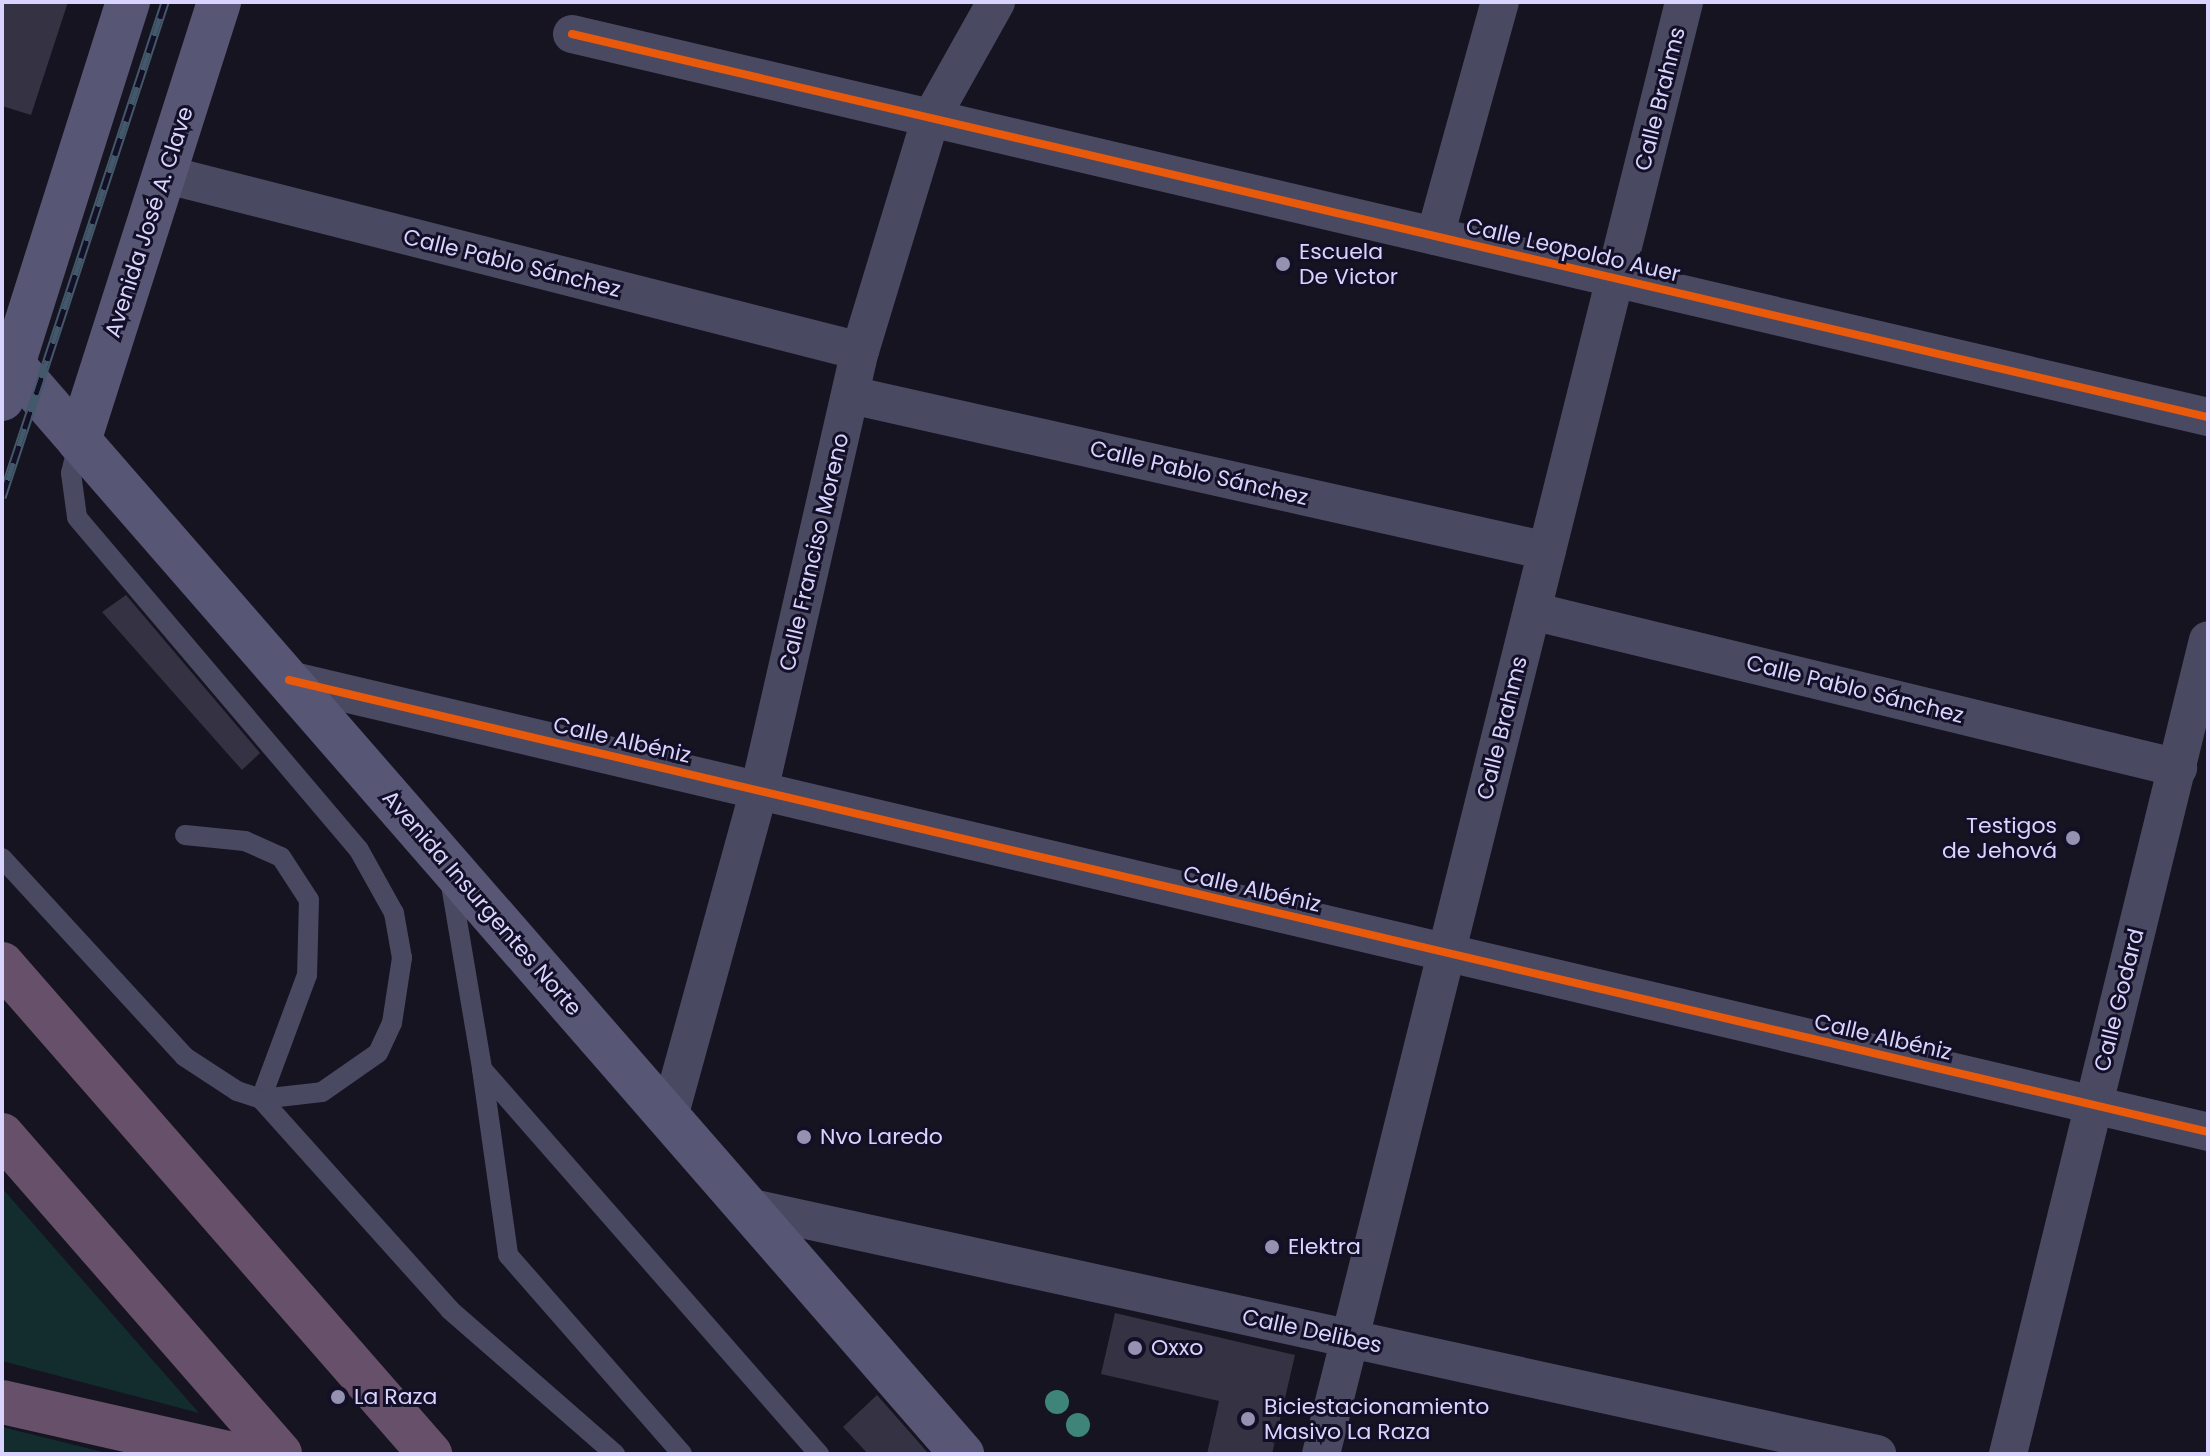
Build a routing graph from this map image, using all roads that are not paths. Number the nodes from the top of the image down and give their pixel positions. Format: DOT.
graph roads {
  1 [pos="128,2"];
  2 [pos="219,2"];
  3 [pos="996,2"];
  4 [pos="1500,2"];
  5 [pos="1684,2"];
  6 [pos="572,34"];
  7 [pos="931,118"];
  8 [pos="164,174"];
  9 [pos="1435,236"];
  10 [pos="1615,278"];
  11 [pos="860,351"];
  12 [pos="6,372"];
  13 [pos="851,395"];
  14 [pos="2208,417"];
  15 [pos="79,441"];
  16 [pos="1547,551"];
  17 [pos="1532,611"];
  18 [pos="2208,640"];
  19 [pos="289,680"];
  20 [pos="2178,768"];
  21 [pos="759,791"];
  22 [pos="185,835"];
  23 [pos="2,858"];
  24 [pos="447,862"];
  25 [pos="1446,953"];
  26 [pos="2,964"];
  27 [pos="482,1069"];
  28 [pos="261,1099"];
  29 [pos="2092,1105"];
  30 [pos="669,1117"];
  31 [pos="2208,1132"];
  32 [pos="2,1135"];
  33 [pos="747,1207"];
  34 [pos="1350,1339"];
  35 [pos="2,1402"];
  36 [pos="668,1444"];
  37 [pos="233,1454"];
  38 [pos="280,1454"];
  39 [pos="430,1454"];
  40 [pos="615,1454"];
  41 [pos="682,1454"];
  42 [pos="819,1454"];
  43 [pos="962,1454"];
  44 [pos="1321,1454"];
  45 [pos="1877,1454"];
  46 [pos="2008,1454"];
  1 -- 12 [label="main road"];
  2 -- 8 [label="main road, Avenida José A. Clave"];
  3 -- 7 [label="street, Calle Franciso Moreno"];
  4 -- 9 [label="street"];
  5 -- 10 [label="street, Calle Brahms"];
  6 -- 7 [label="street, Calle Leopoldo Auer"];
  7 -- 9 [label="street, Calle Leopoldo Auer"];
  7 -- 11 [label="street, Calle Franciso Moreno"];
  8 -- 11 [label="street, Calle Pablo Sánchez"];
  8 -- 15 [label="main road, Avenida José A. Clave"];
  9 -- 10 [label="street, Calle Leopoldo Auer"];
  10 -- 14 [label="street, Calle Leopoldo Auer"];
  10 -- 16 [label="street, Calle Brahms"];
  11 -- 13 [label="street, Calle Franciso Moreno"];
  12 -- 15 [label="main road, Avenida Insurgentes Norte"];
  13 -- 16 [label="street, Calle Pablo Sánchez"];
  13 -- 21 [label="street, Calle Franciso Moreno"];
  15 -- 19 [label="main road, Avenida Insurgentes Norte"];
  15 -- 28 [label="lane"];
  16 -- 17 [label="street, Calle Brahms"];
  17 -- 20 [label="street, Calle Pablo Sánchez"];
  17 -- 25 [label="street, Calle Brahms"];
  18 -- 20 [label="street, Calle Godard"];
  19 -- 21 [label="street, Calle Albéniz"];
  19 -- 24 [label="main road, Avenida Insurgentes Norte"];
  20 -- 29 [label="street, Calle Godard"];
  21 -- 25 [label="street, Calle Albéniz"];
  21 -- 30 [label="street, Calle Franciso Moreno"];
  22 -- 28 [label="lane"];
  23 -- 28 [label="lane"];
  24 -- 27 [label="lane"];
  24 -- 30 [label="main road, Avenida Insurgentes Norte"];
  25 -- 29 [label="street, Calle Albéniz"];
  25 -- 34 [label="street, Calle Brahms"];
  26 -- 39 [label="highway"];
  27 -- 36 [label="lane"];
  27 -- 42 [label="lane"];
  28 -- 40 [label="lane"];
  29 -- 31 [label="street, Calle Albéniz"];
  29 -- 46 [label="street, Calle Godard"];
  30 -- 33 [label="main road, Avenida Insurgentes Norte"];
  32 -- 38 [label="highway"];
  33 -- 34 [label="street, Calle Delibes"];
  33 -- 43 [label="main road, Avenida Insurgentes Norte"];
  34 -- 44 [label="street, Calle Brahms"];
  34 -- 45 [label="street, Calle Delibes"];
  35 -- 37 [label="highway"];
  36 -- 41 [label="lane"];
}
